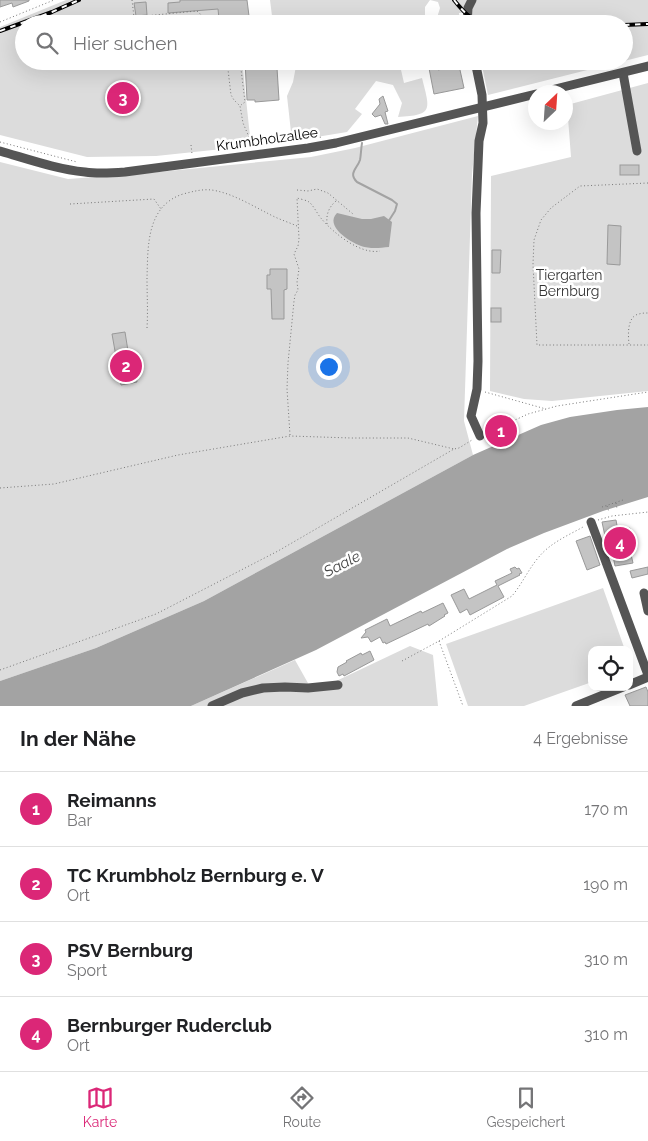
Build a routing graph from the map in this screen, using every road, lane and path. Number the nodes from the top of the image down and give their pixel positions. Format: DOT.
graph roads {
  1 [pos="54,0"];
  2 [pos="132,0"];
  3 [pos="472,0"];
  4 [pos="17,15"];
  5 [pos="134,15"];
  6 [pos="159,15"];
  7 [pos="201,15"];
  8 [pos="468,15"];
  9 [pos="15,16"];
  10 [pos="0,22"];
  11 [pos="648,66"];
  12 [pos="228,70"];
  13 [pos="241,70"];
  14 [pos="477,70"];
  15 [pos="623,73"];
  16 [pos="572,85"];
  17 [pos="528,96"];
  18 [pos="240,106"];
  19 [pos="482,108"];
  20 [pos="249,137"];
  21 [pos="0,142"];
  22 [pos="191,145"];
  23 [pos="0,151"];
  24 [pos="637,151"];
  25 [pos="192,154"];
  26 [pos="83,163"];
  27 [pos="648,183"];
  28 [pos="297,190"];
  29 [pos="337,200"];
  30 [pos="70,204"];
  31 [pos="161,209"];
  32 [pos="353,214"];
  33 [pos="327,224"];
  34 [pos="298,227"];
  35 [pos="380,251"];
  36 [pos="648,313"];
  37 [pos="147,328"];
  38 [pos="629,345"];
  39 [pos="648,346"];
  40 [pos="477,389"];
  41 [pos="648,392"];
  42 [pos="546,409"];
  43 [pos="290,436"];
  44 [pos="480,436"];
  45 [pos="454,449"];
  46 [pos="0,488"];
  47 [pos="623,500"];
  48 [pos="615,503"];
  49 [pos="607,505"];
  50 [pos="602,507"];
  51 [pos="617,509"];
  52 [pos="609,512"];
  53 [pos="648,512"];
  54 [pos="591,522"];
  55 [pos="644,593"];
  56 [pos="648,611"];
  57 [pos="438,641"];
  58 [pos="402,661"];
  59 [pos="0,670"];
  60 [pos="648,676"];
  61 [pos="633,683"];
  62 [pos="338,686"];
  63 [pos="613,691"];
  64 [pos="212,706"];
  65 [pos="463,706"];
  66 [pos="576,706"];
  1 -- 4 [label="path"];
  2 -- 5 [label="path"];
  3 -- 8 [label="street"];
  6 -- 7 [label="path"];
  9 -- 10 [label="path"];
  11 -- 15 [label="street"];
  12 -- 18 [label="path"];
  13 -- 18 [label="path"];
  14 -- 19 [label="street"];
  15 -- 16 [label="street"];
  15 -- 24 [label="street"];
  17 -- 19 [label="street, Krumbholzallee"];
  18 -- 20 [label="path"];
  19 -- 23 [label="street, Krumbholzallee"];
  19 -- 40 [label="street"];
  21 -- 26 [label="path"];
  22 -- 25 [label="path"];
  27 -- 38 [label="path"];
  28 -- 29 [label="path"];
  29 -- 32 [label="path"];
  29 -- 33 [label="path"];
  30 -- 31 [label="path"];
  31 -- 34 [label="path"];
  31 -- 37 [label="path"];
  33 -- 34 [label="path"];
  33 -- 35 [label="path"];
  34 -- 43 [label="path"];
  36 -- 38 [label="path"];
  38 -- 39 [label="path"];
  40 -- 42 [label="path"];
  40 -- 44 [label="street"];
  41 -- 42 [label="path"];
  42 -- 44 [label="path"];
  43 -- 45 [label="path"];
  43 -- 46 [label="path"];
  44 -- 45 [label="path"];
  45 -- 59 [label="path"];
  47 -- 48 [label="path"];
  48 -- 49 [label="path"];
  48 -- 51 [label="path"];
  49 -- 50 [label="path"];
  49 -- 52 [label="path"];
  53 -- 54 [label="path"];
  54 -- 57 [label="path"];
  54 -- 60 [label="street"];
  55 -- 56 [label="street"];
  57 -- 58 [label="path"];
  57 -- 65 [label="path"];
  60 -- 61 [label="street"];
  62 -- 64 [label="street"];
  63 -- 66 [label="street"];
}
